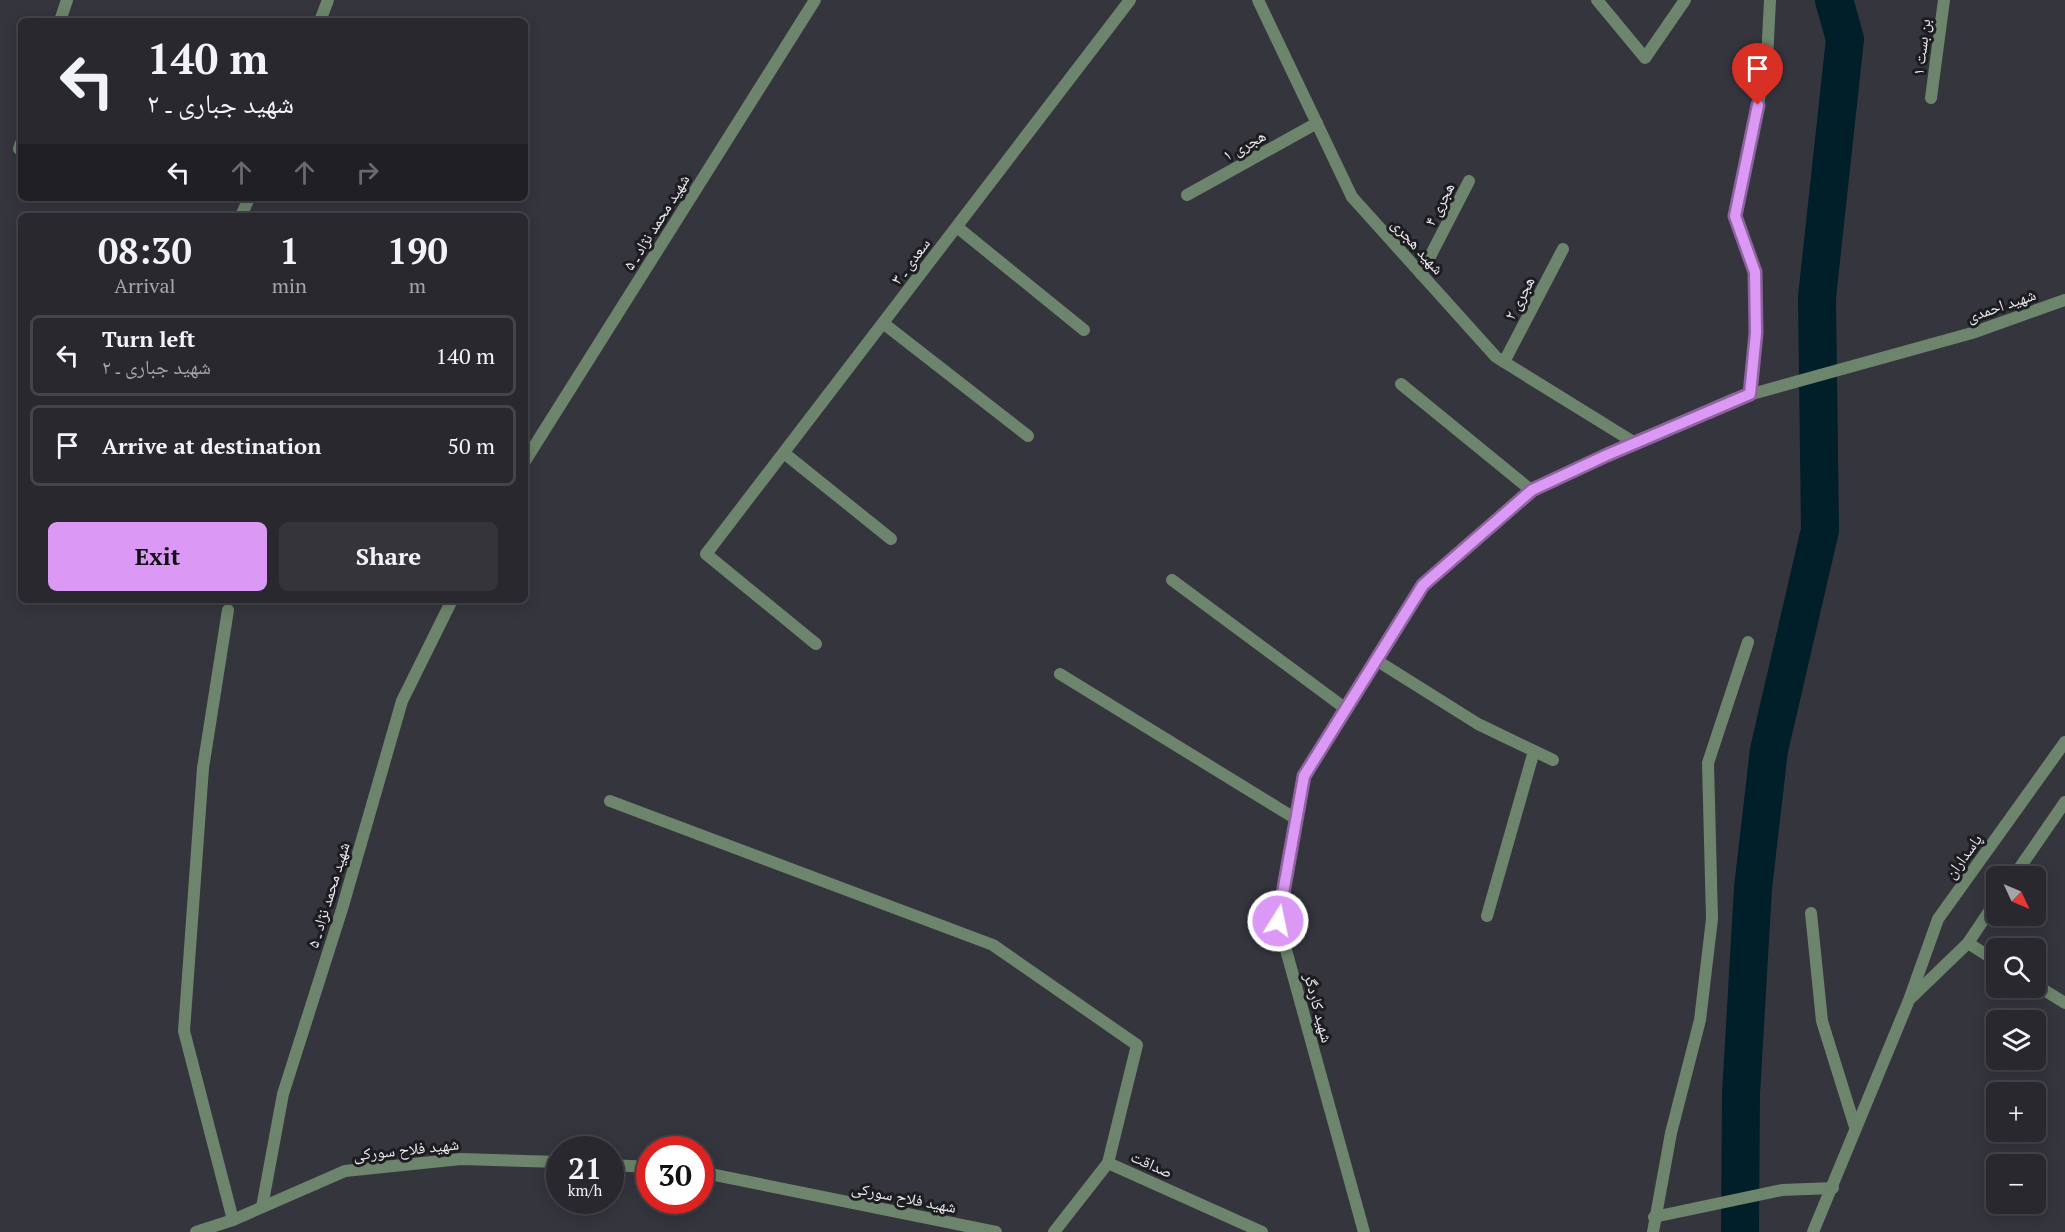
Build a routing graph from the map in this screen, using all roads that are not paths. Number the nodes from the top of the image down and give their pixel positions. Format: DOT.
graph roads {
  1 [pos="67,0"];
  2 [pos="328,0"];
  3 [pos="815,0"];
  4 [pos="1130,0"];
  5 [pos="1258,0"];
  6 [pos="1597,0"];
  7 [pos="1685,0"];
  8 [pos="1770,0"];
  9 [pos="1944,0"];
  10 [pos="61,18"];
  11 [pos="321,18"];
  12 [pos="1931,98"];
  13 [pos="1317,123"];
  14 [pos="1469,181"];
  15 [pos="1187,195"];
  16 [pos="957,227"];
  17 [pos="1563,249"];
  18 [pos="1421,274"];
  19 [pos="2065,300"];
  20 [pos="883,324"];
  21 [pos="1084,330"];
  22 [pos="1504,362"];
  23 [pos="1401,384"];
  24 [pos="1776,388"];
  25 [pos="1750,394"];
  26 [pos="1028,436"];
  27 [pos="1635,443"];
  28 [pos="784,453"];
  29 [pos="528,456"];
  30 [pos="1532,490"];
  31 [pos="891,540"];
  32 [pos="1172,580"];
  33 [pos="451,603"];
  34 [pos="228,610"];
  35 [pos="1748,642"];
  36 [pos="816,644"];
  37 [pos="1376,660"];
  38 [pos="1060,674"];
  39 [pos="1346,709"];
  40 [pos="2065,742"];
  41 [pos="1534,751"];
  42 [pos="1553,760"];
  43 [pos="610,801"];
  44 [pos="2065,802"];
  45 [pos="1296,819"];
  46 [pos="2021,866"];
  47 [pos="1811,913"];
  48 [pos="1487,916"];
  49 [pos="1986,916"];
  50 [pos="1968,943"];
  51 [pos="1986,955"];
  52 [pos="2046,992"];
  53 [pos="1909,1000"];
  54 [pos="2065,1004"];
  55 [pos="1855,1127"];
  56 [pos="546,1162"];
  57 [pos="1108,1163"];
  58 [pos="714,1175"];
  59 [pos="1833,1188"];
  60 [pos="262,1208"];
  61 [pos="1654,1217"];
  62 [pos="233,1220"];
  63 [pos="196,1232"];
  64 [pos="996,1232"];
  65 [pos="1054,1232"];
  66 [pos="1262,1232"];
  67 [pos="1364,1232"];
  68 [pos="1653,1232"];
  69 [pos="1813,1232"];
  1 -- 10 [label="street"];
  2 -- 11 [label="street"];
  3 -- 29 [label="street, شهید محمد نژاد ـ ۵"];
  4 -- 16 [label="street, سعدی ـ ۳"];
  5 -- 13 [label="street, شهید هجری"];
  6 -- 7 [label="street"];
  8 -- 25 [label="street"];
  9 -- 12 [label="street, بن بست ۱"];
  13 -- 15 [label="street, هجری ۱"];
  13 -- 18 [label="street, شهید هجری"];
  14 -- 18 [label="street, هجری ۴"];
  16 -- 20 [label="street, سعدی ـ ۳"];
  16 -- 21 [label="street"];
  17 -- 22 [label="street, هجری ۲"];
  18 -- 22 [label="street, شهید هجری"];
  19 -- 24 [label="street, شهید احمدی"];
  20 -- 26 [label="street"];
  20 -- 28 [label="street, سعدی ـ ۳"];
  22 -- 27 [label="street, شهید هجری"];
  23 -- 30 [label="street"];
  24 -- 25 [label="street, شهید کاردگر"];
  25 -- 27 [label="street, شهید کاردگر"];
  27 -- 30 [label="street, شهید کاردگر"];
  28 -- 31 [label="street"];
  28 -- 36 [label="street, سعدی ـ ۳"];
  30 -- 37 [label="street, شهید کاردگر"];
  32 -- 39 [label="street"];
  33 -- 60 [label="street, شهید محمد نژاد ـ ۵"];
  34 -- 62 [label="street"];
  35 -- 61 [label="street"];
  37 -- 39 [label="street, شهید کاردگر"];
  37 -- 41 [label="street"];
  38 -- 45 [label="street"];
  39 -- 45 [label="street, شهید کاردگر"];
  40 -- 53 [label="street, پاسداران"];
  41 -- 42 [label="street"];
  41 -- 48 [label="street"];
  43 -- 57 [label="street"];
  44 -- 46 [label="street"];
  45 -- 67 [label="street, شهید کاردگر"];
  47 -- 55 [label="street"];
  49 -- 50 [label="street, پاسداران"];
  50 -- 51 [label="street"];
  50 -- 53 [label="street, پاسداران"];
  52 -- 54 [label="street"];
  53 -- 55 [label="street, پاسداران"];
  55 -- 59 [label="street, پاسداران"];
  56 -- 60 [label="street, شهید فلاح سورکی"];
  57 -- 65 [label="street, صداقت"];
  57 -- 66 [label="street, صداقت"];
  58 -- 64 [label="street, شهید فلاح سورکی"];
  59 -- 61 [label="street"];
  59 -- 69 [label="street, پاسداران"];
  60 -- 62 [label="street, شهید فلاح سورکی"];
  61 -- 68 [label="street"];
  62 -- 63 [label="street, شهید فلاح سورکی"];
}
